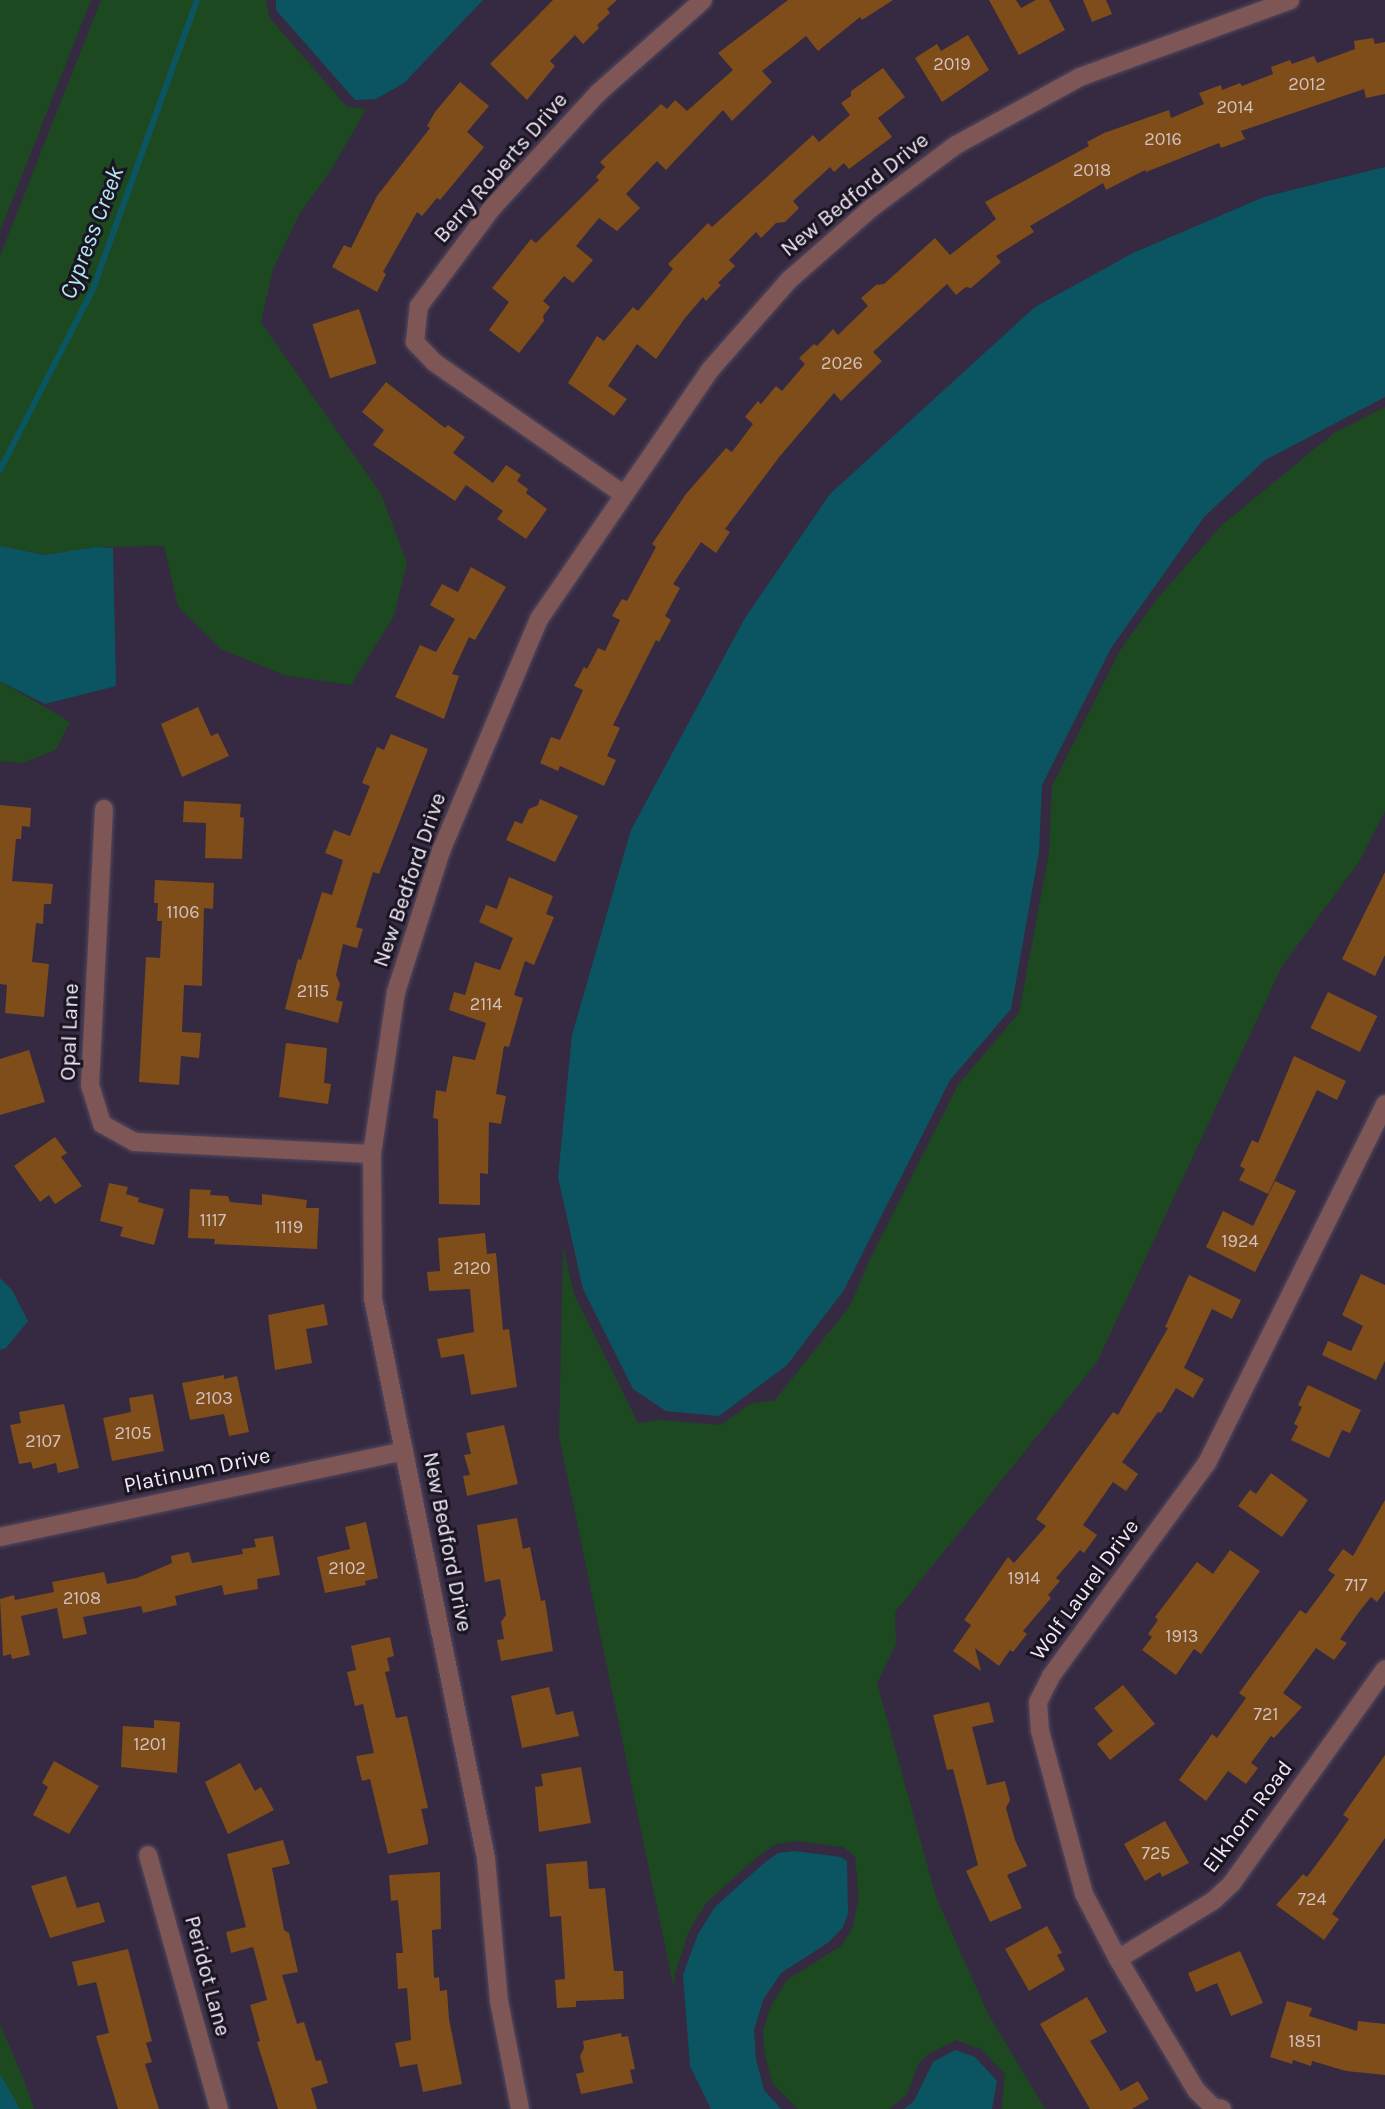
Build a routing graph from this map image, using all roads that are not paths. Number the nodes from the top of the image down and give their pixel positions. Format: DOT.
graph roads {
  1 [pos="703,0"];
  2 [pos="1290,0"];
  3 [pos="623,494"];
  4 [pos="104,809"];
  5 [pos="1385,1104"];
  6 [pos="372,1154"];
  7 [pos="404,1451"];
  8 [pos="0,1537"];
  9 [pos="1385,1669"];
  10 [pos="148,1855"];
  11 [pos="1118,1959"];
  12 [pos="219,2109"];
  13 [pos="520,2109"];
  14 [pos="1222,2109"];
  1 -- 3 [label="street, Berry Roberts Drive"];
  2 -- 3 [label="street, New Bedford Drive"];
  3 -- 6 [label="street, New Bedford Drive"];
  4 -- 6 [label="street, Opal Lane"];
  5 -- 11 [label="street, Wolf Laurel Drive"];
  6 -- 7 [label="street, New Bedford Drive"];
  7 -- 8 [label="street, Platinum Drive"];
  7 -- 13 [label="street, New Bedford Drive"];
  9 -- 11 [label="street, Elkhorn Road"];
  10 -- 12 [label="street, Peridot Lane"];
  11 -- 14 [label="street, Wolf Laurel Drive"];
}
